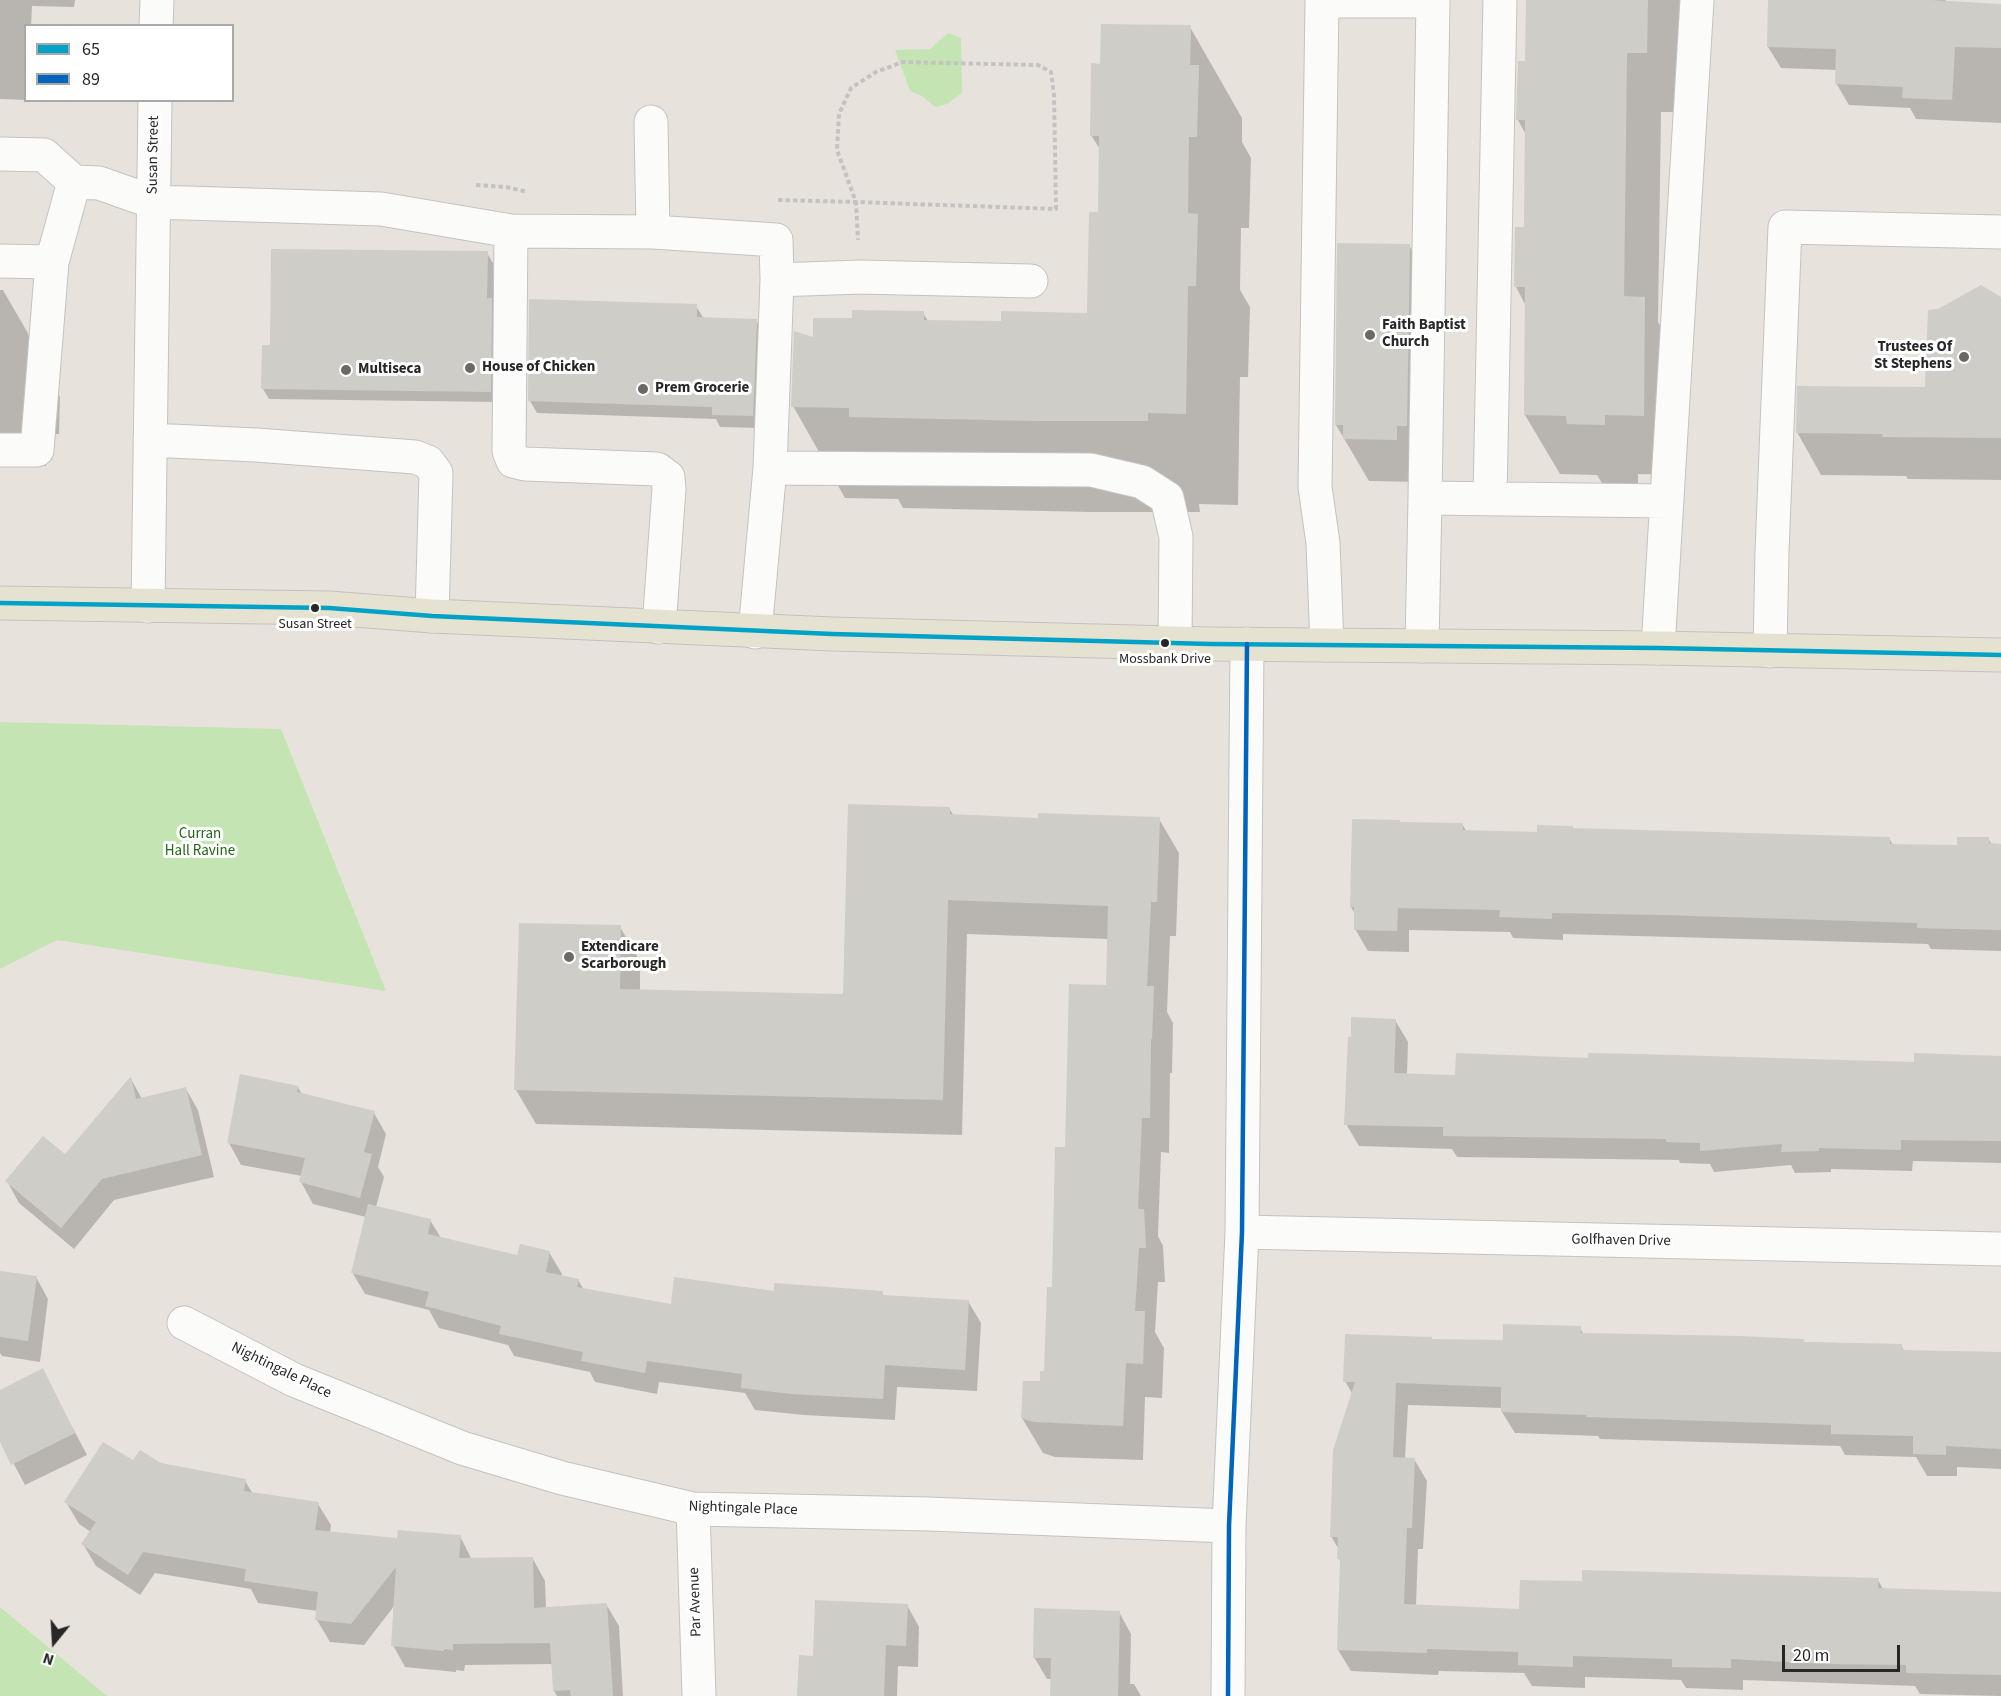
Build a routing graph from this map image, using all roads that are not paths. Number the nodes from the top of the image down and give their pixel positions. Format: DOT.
graph roads {
  1 [pos="157,0"];
  2 [pos="1500,0"];
  3 [pos="1697,0"];
  4 [pos="156,24"];
  5 [pos="155,102"];
  6 [pos="651,122"];
  7 [pos="0,154"];
  8 [pos="74,182"];
  9 [pos="153,202"];
  10 [pos="511,231"];
  11 [pos="653,232"];
  12 [pos="2001,232"];
  13 [pos="0,261"];
  14 [pos="52,262"];
  15 [pos="777,280"];
  16 [pos="1031,281"];
  17 [pos="150,440"];
  18 [pos="0,450"];
  19 [pos="770,468"];
  20 [pos="1490,497"];
  21 [pos="1425,498"];
  22 [pos="1667,501"];
  23 [pos="0,603"];
  24 [pos="147,606"];
  25 [pos="432,616"];
  26 [pos="659,627"];
  27 [pos="755,632"];
  28 [pos="1174,642"];
  29 [pos="1246,644"];
  30 [pos="1327,645"];
  31 [pos="1422,646"];
  32 [pos="1658,648"];
  33 [pos="1770,651"];
  34 [pos="2001,655"];
  35 [pos="1242,1232"];
  36 [pos="2001,1249"];
  37 [pos="184,1323"];
  38 [pos="693,1509"];
  39 [pos="1229,1526"];
  40 [pos="699,1696"];
  41 [pos="1228,1696"];
  1 -- 4 [label="street"];
  2 -- 20 [label="street"];
  3 -- 22 [label="street"];
  5 -- 9 [label="street, Susan Street"];
  6 -- 11 [label="street"];
  7 -- 8 [label="street"];
  8 -- 9 [label="street"];
  8 -- 14 [label="street"];
  9 -- 10 [label="street"];
  9 -- 17 [label="street, Susan Street"];
  10 -- 11 [label="street"];
  10 -- 26 [label="street"];
  11 -- 15 [label="street"];
  12 -- 33 [label="street"];
  13 -- 14 [label="street"];
  14 -- 18 [label="street"];
  15 -- 16 [label="street"];
  15 -- 19 [label="street"];
  17 -- 24 [label="street, Susan Street"];
  17 -- 25 [label="street"];
  19 -- 27 [label="street"];
  19 -- 28 [label="street"];
  20 -- 21 [label="street"];
  20 -- 22 [label="street"];
  21 -- 30 [label="street"];
  21 -- 31 [label="street"];
  22 -- 32 [label="street"];
  23 -- 24 [label="main road"];
  24 -- 25 [label="main road"];
  25 -- 26 [label="main road"];
  26 -- 27 [label="main road"];
  27 -- 28 [label="main road"];
  28 -- 29 [label="main road"];
  29 -- 30 [label="main road"];
  29 -- 35 [label="street"];
  30 -- 31 [label="main road"];
  31 -- 32 [label="main road"];
  32 -- 33 [label="main road"];
  33 -- 34 [label="main road"];
  35 -- 36 [label="street, Golfhaven Drive"];
  35 -- 39 [label="street"];
  37 -- 38 [label="street, Nightingale Place"];
  38 -- 39 [label="street, Nightingale Place"];
  38 -- 40 [label="street, Par Avenue"];
  39 -- 41 [label="street"];
}
